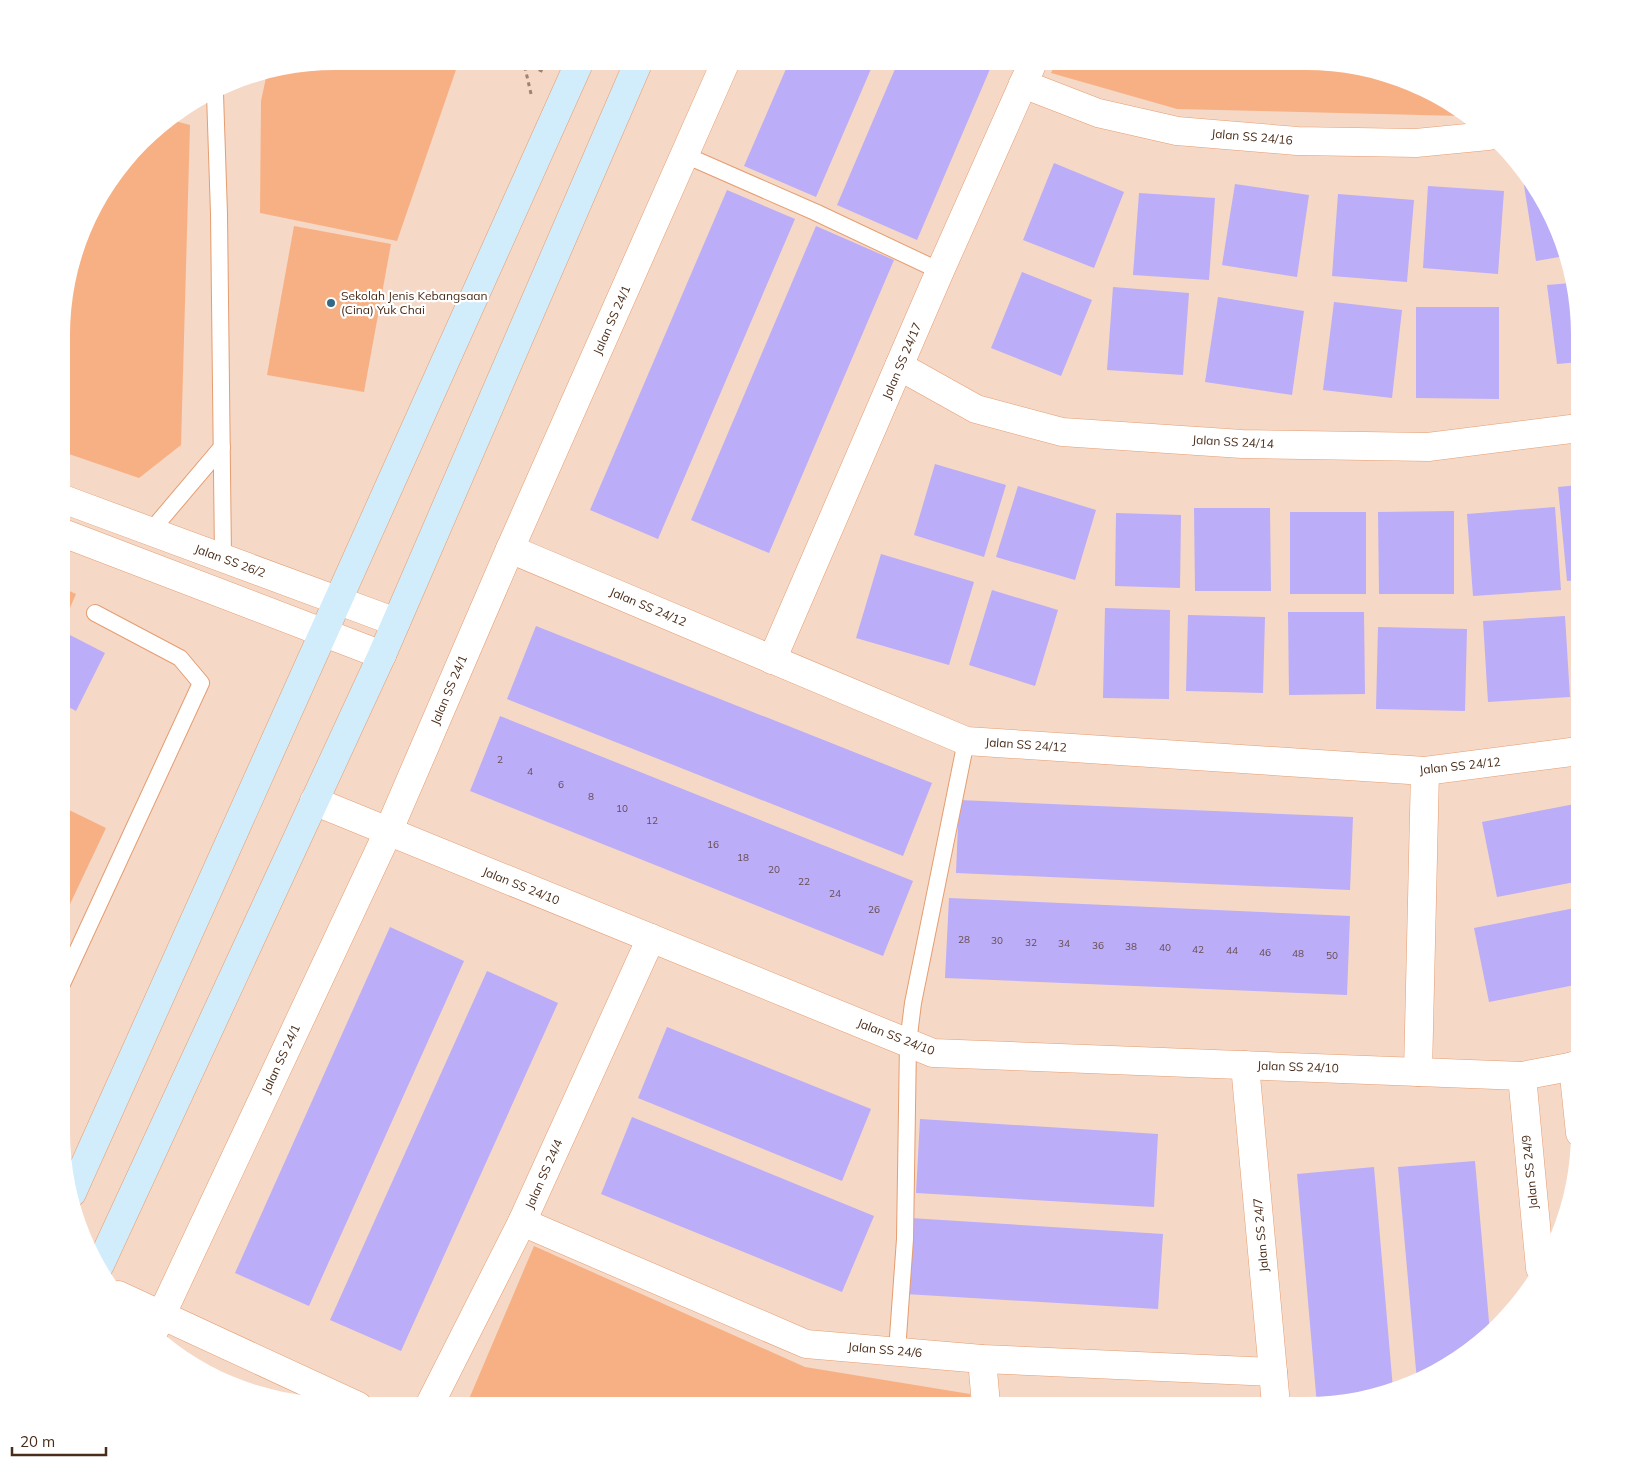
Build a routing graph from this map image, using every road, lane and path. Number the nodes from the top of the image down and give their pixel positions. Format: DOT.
graph roads {
  1 [pos="576,70"];
  2 [pos="636,70"];
  3 [pos="722,70"];
  4 [pos="1028,73"];
  5 [pos="215,99"];
  6 [pos="1482,137"];
  7 [pos="685,155"];
  8 [pos="940,271"];
  9 [pos="899,366"];
  10 [pos="1571,429"];
  11 [pos="222,447"];
  12 [pos="70,502"];
  13 [pos="150,532"];
  14 [pos="70,536"];
  15 [pos="510,549"];
  16 [pos="223,558"];
  17 [pos="338,601"];
  18 [pos="95,614"];
  19 [pos="396,622"];
  20 [pos="323,633"];
  21 [pos="382,656"];
  22 [pos="772,660"];
  23 [pos="966,741"];
  24 [pos="1571,752"];
  25 [pos="1425,771"];
  26 [pos="314,801"];
  27 [pos="388,832"];
  28 [pos="651,938"];
  29 [pos="70,967"];
  30 [pos="908,1043"];
  31 [pos="1245,1065"];
  32 [pos="1571,1066"];
  33 [pos="1418,1072"];
  34 [pos="1522,1076"];
  35 [pos="76,1185"];
  36 [pos="522,1222"];
  37 [pos="1539,1257"];
  38 [pos="103,1259"];
  39 [pos="141,1312"];
  40 [pos="157,1324"];
  41 [pos="896,1351"];
  42 [pos="982,1359"];
  43 [pos="1273,1372"];
  44 [pos="336,1397"];
  45 [pos="434,1397"];
  46 [pos="985,1397"];
  47 [pos="1275,1397"];
  1 -- 17 [label="main road"];
  2 -- 19 [label="main road"];
  3 -- 7 [label="street, Jalan SS 24/1"];
  4 -- 6 [label="street, Jalan SS 24/16"];
  4 -- 8 [label="street, Jalan SS 24/17"];
  5 -- 11 [label="lane"];
  7 -- 8 [label="lane"];
  7 -- 15 [label="street, Jalan SS 24/1"];
  8 -- 9 [label="street, Jalan SS 24/17"];
  9 -- 10 [label="street, Jalan SS 24/14"];
  9 -- 22 [label="street, Jalan SS 24/17"];
  11 -- 13 [label="lane"];
  11 -- 16 [label="lane"];
  12 -- 13 [label="street, Jalan SS 26/2"];
  13 -- 16 [label="street, Jalan SS 26/2"];
  14 -- 20 [label="street"];
  15 -- 22 [label="street, Jalan SS 24/12"];
  15 -- 27 [label="street, Jalan SS 24/1"];
  16 -- 17 [label="street, Jalan SS 26/2"];
  17 -- 19 [label="street, Jalan SS 26/2"];
  17 -- 20 [label="main road"];
  18 -- 29 [label="lane"];
  19 -- 21 [label="main road"];
  20 -- 21 [label="street"];
  20 -- 35 [label="main road"];
  21 -- 26 [label="main road"];
  22 -- 23 [label="street, Jalan SS 24/12"];
  23 -- 25 [label="street, Jalan SS 24/12"];
  23 -- 30 [label="lane"];
  24 -- 25 [label="street, Jalan SS 24/12"];
  25 -- 33 [label="street"];
  26 -- 27 [label="street, Jalan SS 24/10"];
  26 -- 38 [label="main road"];
  27 -- 28 [label="street, Jalan SS 24/10"];
  27 -- 40 [label="street, Jalan SS 24/1"];
  28 -- 30 [label="street, Jalan SS 24/10"];
  28 -- 36 [label="street, Jalan SS 24/4"];
  30 -- 31 [label="street, Jalan SS 24/10"];
  30 -- 41 [label="lane"];
  31 -- 33 [label="street, Jalan SS 24/10"];
  31 -- 43 [label="street, Jalan SS 24/7"];
  32 -- 34 [label="street, Jalan SS 24/10"];
  33 -- 34 [label="street, Jalan SS 24/10"];
  34 -- 37 [label="street, Jalan SS 24/9"];
  36 -- 41 [label="street, Jalan SS 24/6"];
  36 -- 45 [label="street, Jalan SS 24/4"];
  39 -- 40 [label="street"];
  40 -- 44 [label="street"];
  41 -- 42 [label="street, Jalan SS 24/6"];
  42 -- 43 [label="street, Jalan SS 24/6"];
  42 -- 46 [label="street"];
  43 -- 47 [label="street, Jalan SS 24/7"];
}
